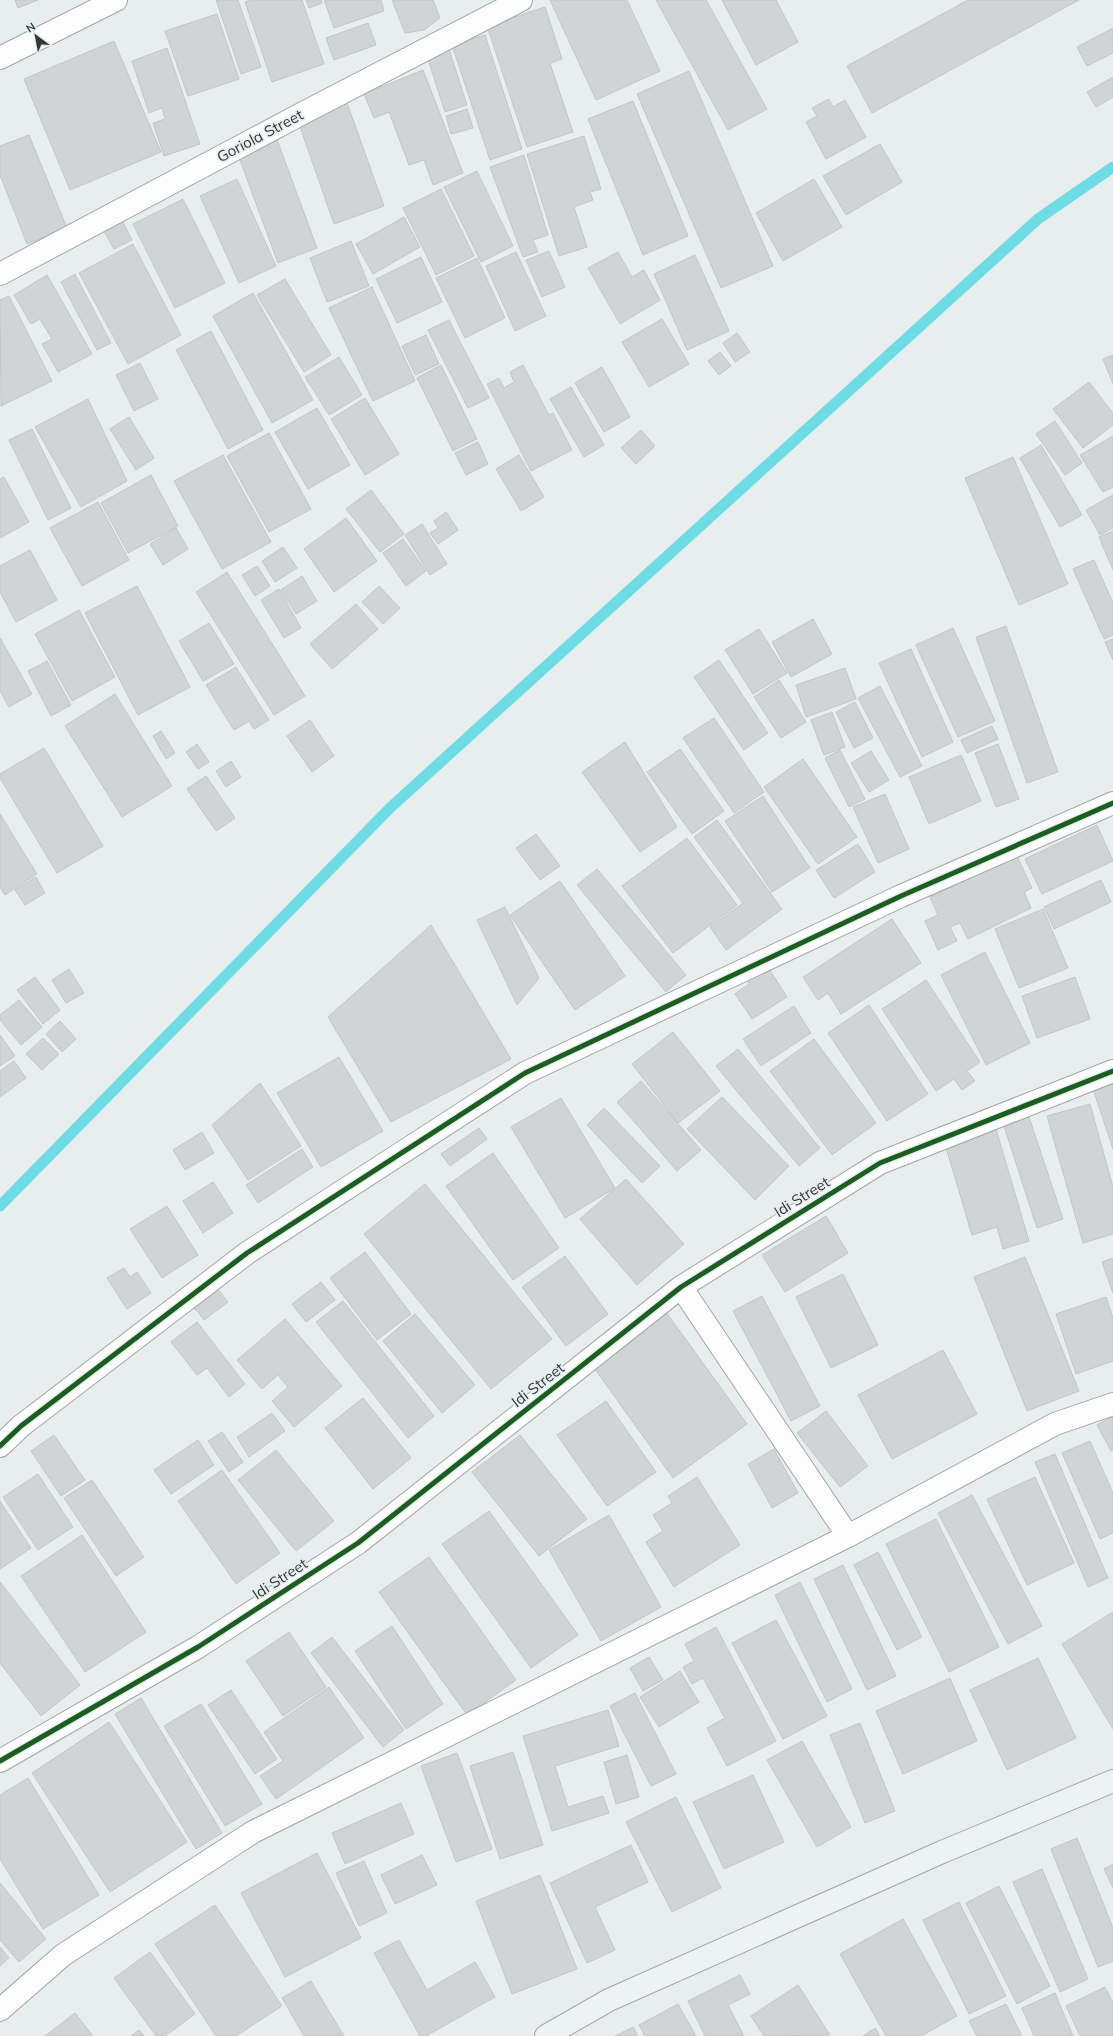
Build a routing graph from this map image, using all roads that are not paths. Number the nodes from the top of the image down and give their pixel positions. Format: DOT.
graph roads {
  1 [pos="116,0"];
  2 [pos="521,0"];
  3 [pos="0,58"];
  4 [pos="0,274"];
  5 [pos="1113,802"];
  6 [pos="1113,1071"];
  7 [pos="680,1287"];
  8 [pos="1113,1404"];
  9 [pos="0,1446"];
  10 [pos="848,1536"];
  11 [pos="0,1762"];
  12 [pos="1113,1781"];
  13 [pos="0,2010"];
  14 [pos="546,2036"];
  1 -- 3 [label="street"];
  2 -- 4 [label="street, Goriola Street"];
  5 -- 9 [label="street"];
  6 -- 7 [label="street, Idi Street"];
  7 -- 10 [label="street"];
  7 -- 11 [label="street, Idi Street"];
  8 -- 10 [label="street"];
  10 -- 13 [label="street"];
  12 -- 14 [label="main road"];
}
